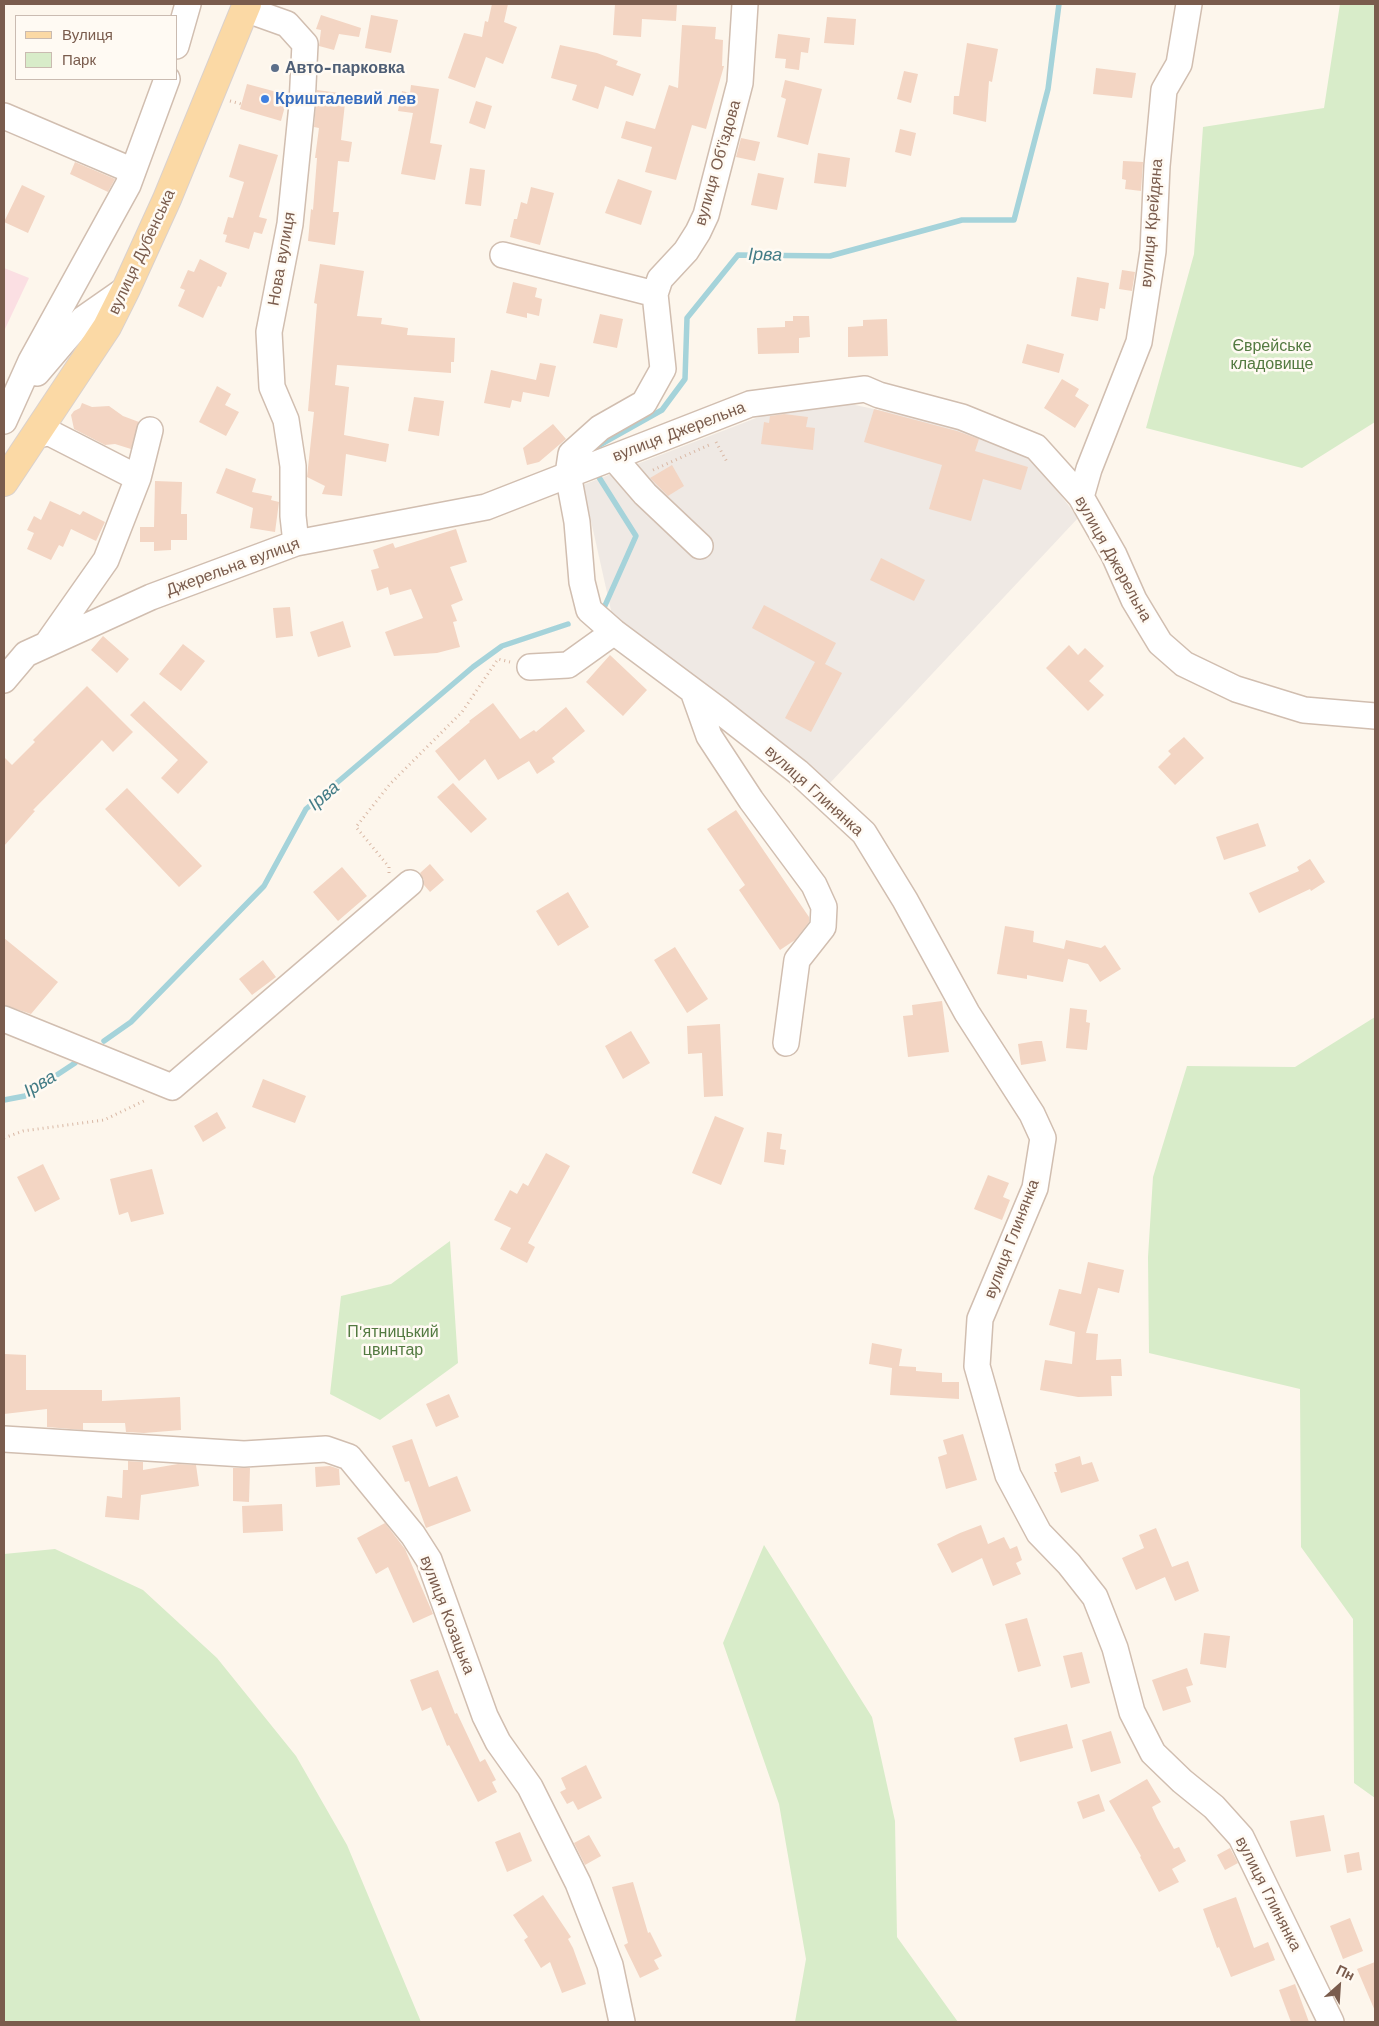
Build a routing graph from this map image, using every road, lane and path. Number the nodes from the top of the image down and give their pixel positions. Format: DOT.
graph roads {
  1 [pos="188,4"];
  2 [pos="745,4"];
  3 [pos="1189,4"];
  4 [pos="246,7"];
  5 [pos="178,39"];
  6 [pos="167,80"];
  7 [pos="4,116"];
  8 [pos="133,171"];
  9 [pos="503,255"];
  10 [pos="126,289"];
  11 [pos="655,294"];
  12 [pos="4,422"];
  13 [pos="150,430"];
  14 [pos="36,435"];
  15 [pos="725,438"];
  16 [pos="716,442"];
  17 [pos="726,462"];
  18 [pos="589,467"];
  19 [pos="138,478"];
  20 [pos="632,479"];
  21 [pos="4,482"];
  22 [pos="1081,497"];
  23 [pos="296,543"];
  24 [pos="700,546"];
  25 [pos="614,632"];
  26 [pos="47,645"];
  27 [pos="530,667"];
  28 [pos="4,680"];
  29 [pos="693,691"];
  30 [pos="1375,716"];
  31 [pos="410,883"];
  32 [pos="388,901"];
  33 [pos="4,1018"];
  34 [pos="786,1044"];
  35 [pos="172,1087"];
  36 [pos="4,1138"];
  37 [pos="4,1439"];
  38 [pos="622,2022"];
  39 [pos="1331,2022"];
  1 -- 5 [label="street"];
  2 -- 11 [label="street, вулиця Об'їздова"];
  3 -- 22 [label="street, вулиця Крейдяна"];
  4 -- 10 [label="main road, вулиця Дубенська"];
  4 -- 23 [label="street, Нова вулиця"];
  6 -- 8 [label="street"];
  7 -- 8 [label="street"];
  8 -- 12 [label="street"];
  9 -- 11 [label="street"];
  10 -- 12 [label="street"];
  10 -- 14 [label="main road, вулиця Дубенська"];
  11 -- 18 [label="street"];
  13 -- 19 [label="street"];
  14 -- 19 [label="street"];
  14 -- 21 [label="main road, вулиця Дубенська"];
  15 -- 16 [label="path"];
  16 -- 17 [label="path"];
  16 -- 20 [label="path"];
  18 -- 20 [label="street"];
  18 -- 22 [label="street, вулиця Джерельна"];
  18 -- 23 [label="street, Джерельна вулиця"];
  18 -- 25 [label="street, вулиця Глинянка"];
  19 -- 26 [label="street"];
  20 -- 24 [label="street"];
  22 -- 30 [label="street, вулиця Джерельна"];
  23 -- 26 [label="street, Джерельна вулиця"];
  25 -- 27 [label="street"];
  25 -- 29 [label="street, вулиця Глинянка"];
  26 -- 28 [label="street, Джерельна вулиця"];
  27 -- 32 [label="path"];
  29 -- 34 [label="street"];
  29 -- 39 [label="street, вулиця Глинянка"];
  31 -- 32 [label="street"];
  32 -- 35 [label="street"];
  33 -- 35 [label="street"];
  35 -- 36 [label="path"];
  37 -- 38 [label="street, вулиця Козацька"];
}
